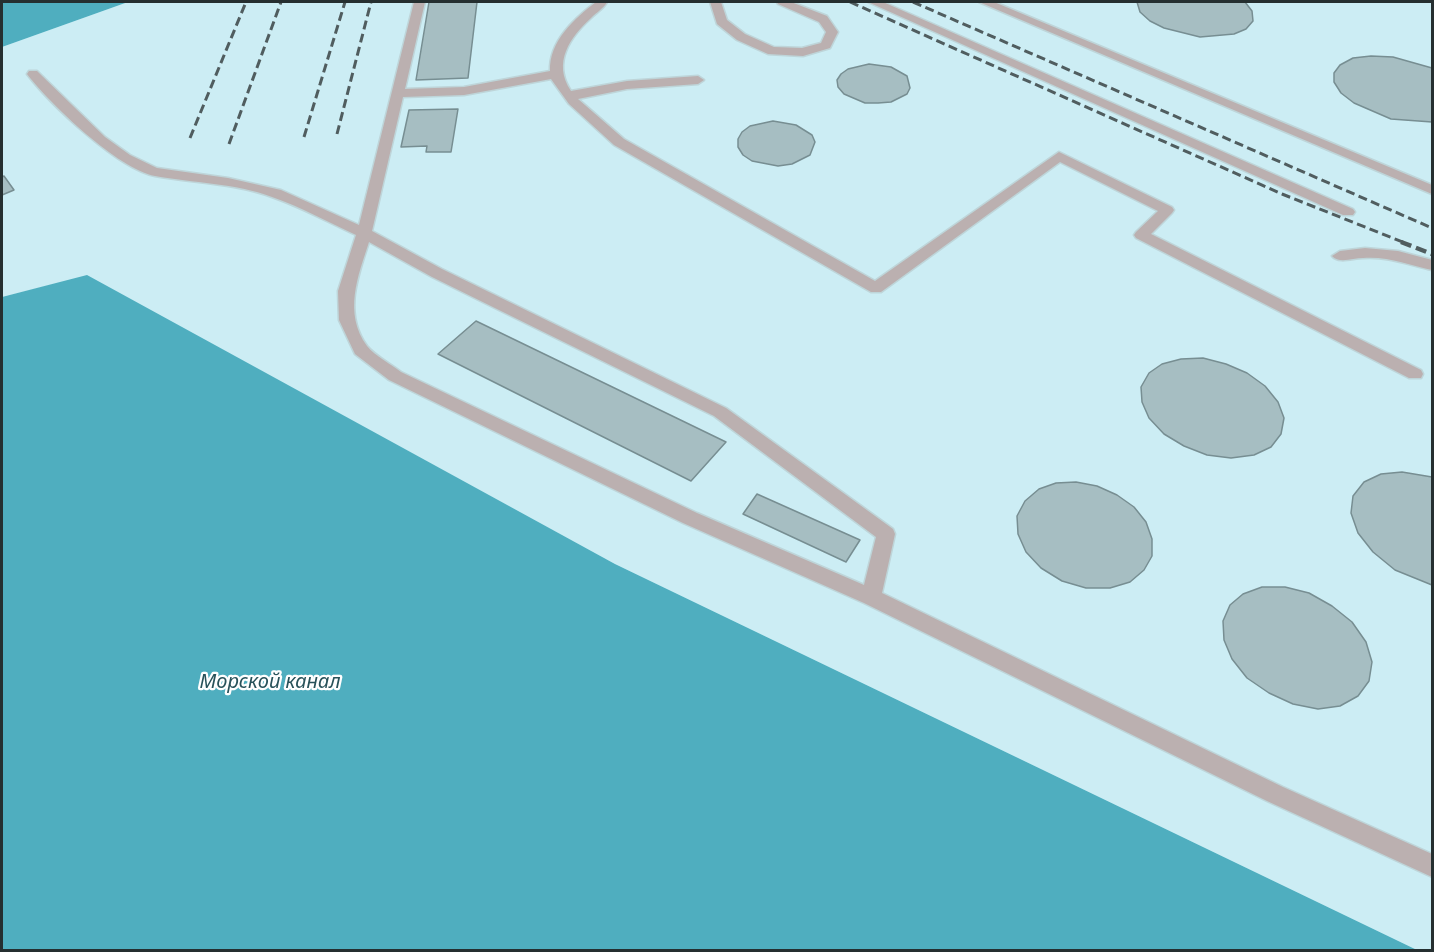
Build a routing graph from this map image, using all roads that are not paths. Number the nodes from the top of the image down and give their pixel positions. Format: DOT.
graph roads {
  1 [pos="419,2"];
  2 [pos="602,2"];
  3 [pos="716,2"];
  4 [pos="782,2"];
  5 [pos="874,2"];
  6 [pos="985,2"];
  7 [pos="33,74"];
  8 [pos="556,74"];
  9 [pos="698,81"];
  10 [pos="397,93"];
  11 [pos="568,94"];
  12 [pos="1432,189"];
  13 [pos="1348,212"];
  14 [pos="364,233"];
  15 [pos="1340,256"];
  16 [pos="1432,265"];
  17 [pos="1415,374"];
  18 [pos="871,597"];
  19 [pos="1432,866"];
  1 -- 10 [label="lane"];
  2 -- 8 [label="lane"];
  3 -- 4 [label="lane"];
  5 -- 13 [label="lane"];
  6 -- 12 [label="lane"];
  7 -- 14 [label="lane"];
  8 -- 10 [label="lane"];
  8 -- 11 [label="lane"];
  9 -- 11 [label="lane"];
  10 -- 14 [label="lane"];
  11 -- 17 [label="lane"];
  14 -- 18 [label="lane"];
  14 -- 18 [label="lane"];
  15 -- 16 [label="lane"];
  18 -- 19 [label="lane"];
}
